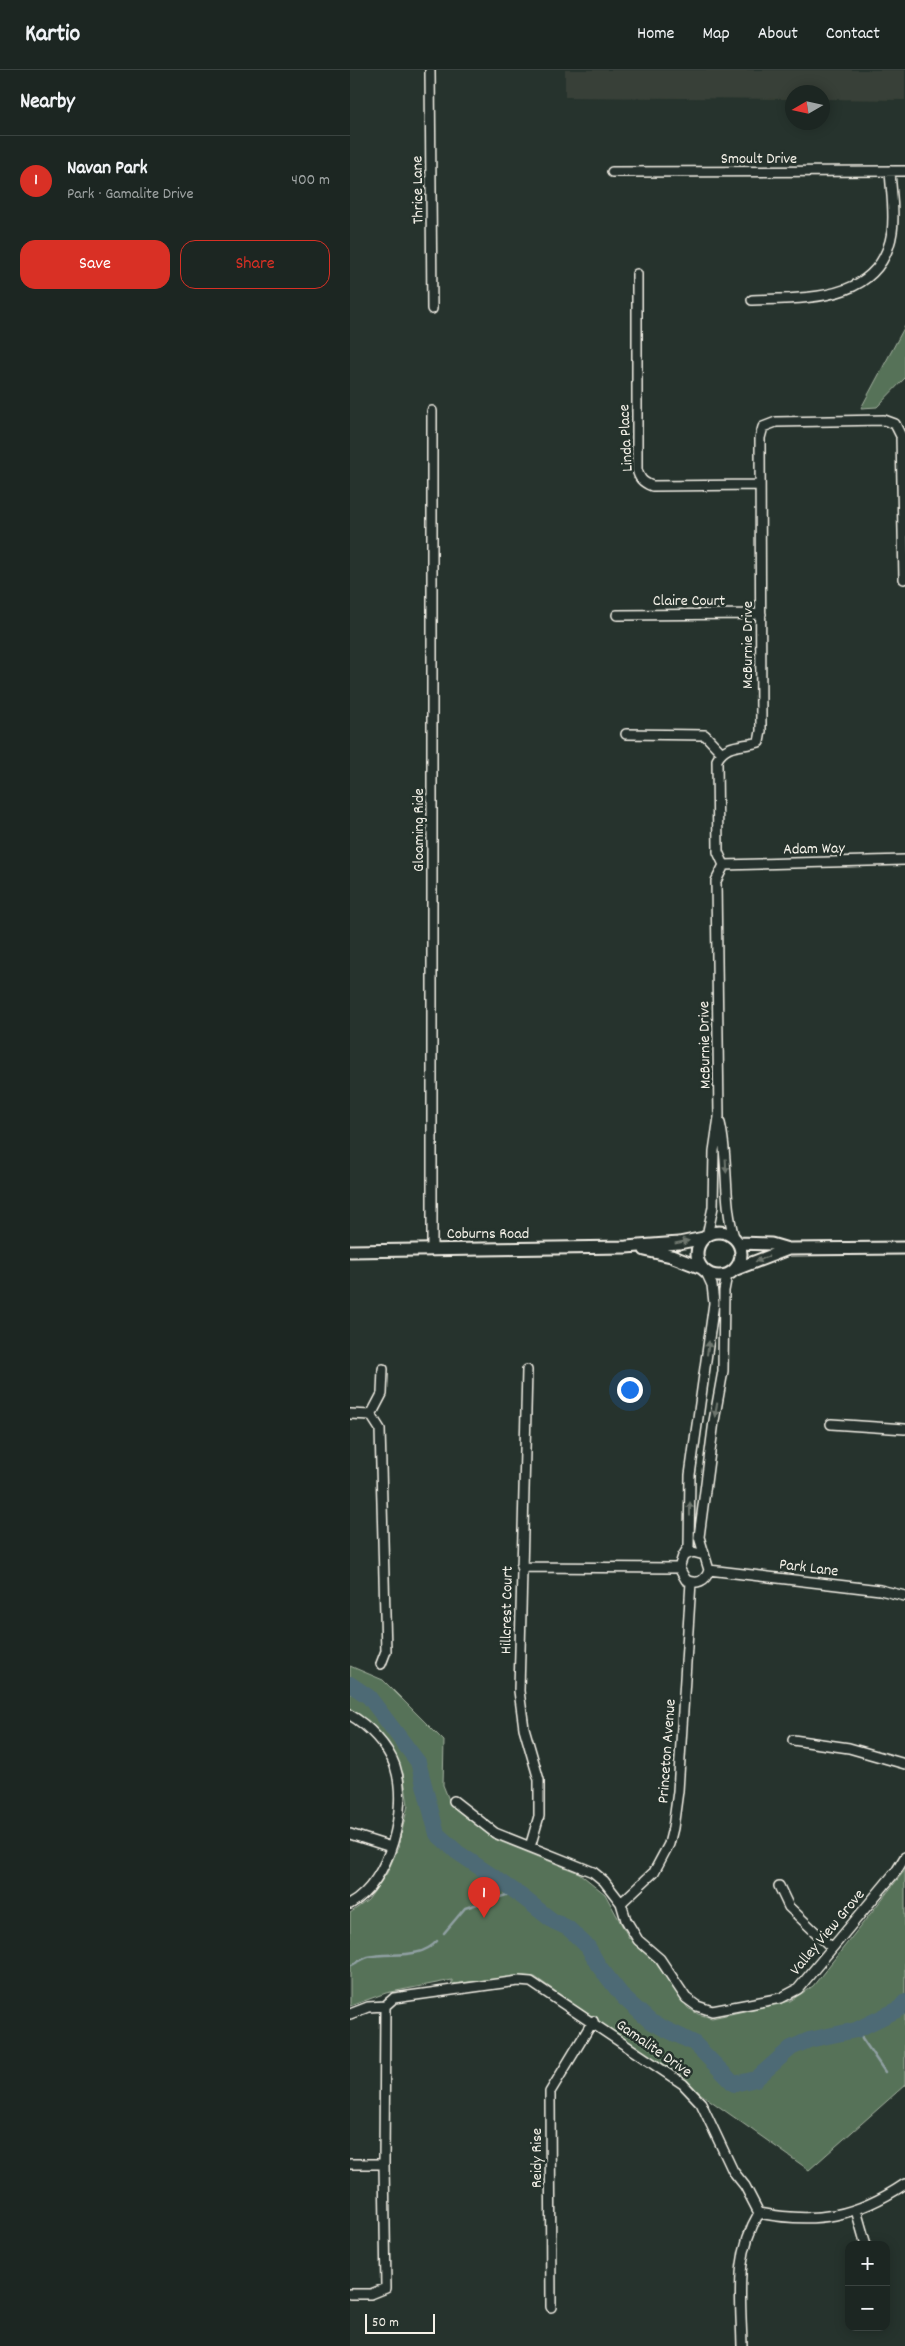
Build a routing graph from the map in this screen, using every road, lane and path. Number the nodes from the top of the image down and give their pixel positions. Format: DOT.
graph roads {
  1 [pos="430,70"];
  2 [pos="890,171"];
  3 [pos="905,171"];
  4 [pos="612,172"];
  5 [pos="637,274"];
  6 [pos="752,300"];
  7 [pos="432,309"];
  8 [pos="432,411"];
  9 [pos="760,485"];
  10 [pos="904,579"];
  11 [pos="761,614"];
  12 [pos="616,615"];
  13 [pos="626,734"];
  14 [pos="721,752"];
  15 [pos="905,860"];
  16 [pos="724,865"];
  17 [pos="719,1118"];
  18 [pos="705,1237"];
  19 [pos="736,1240"];
  20 [pos="626,1247"];
  21 [pos="432,1248"];
  22 [pos="905,1248"];
  23 [pos="788,1249"];
  24 [pos="350,1252"];
  25 [pos="704,1270"];
  26 [pos="731,1272"];
  27 [pos="383,1369"];
  28 [pos="527,1370"];
  29 [pos="350,1414"];
  30 [pos="371,1415"];
  31 [pos="831,1424"];
  32 [pos="905,1429"];
  33 [pos="704,1555"];
  34 [pos="683,1556"];
  35 [pos="521,1567"];
  36 [pos="679,1568"];
  37 [pos="710,1570"];
  38 [pos="691,1582"];
  39 [pos="905,1596"];
  40 [pos="381,1664"];
  41 [pos="350,1715"];
  42 [pos="794,1740"];
  43 [pos="905,1764"];
  44 [pos="454,1801"];
  45 [pos="350,1834"];
  46 [pos="391,1847"];
  47 [pos="530,1847"];
  48 [pos="905,1856"];
  49 [pos="779,1886"];
  50 [pos="621,1903"];
  51 [pos="350,1904"];
  52 [pos="832,1948"];
  53 [pos="385,2006"];
  54 [pos="350,2014"];
  55 [pos="593,2021"];
  56 [pos="350,2164"];
  57 [pos="384,2164"];
  58 [pos="905,2184"];
  59 [pos="856,2210"];
  60 [pos="759,2213"];
  61 [pos="865,2241"];
  62 [pos="350,2294"];
  63 [pos="550,2307"];
  64 [pos="742,2346"];
  1 -- 7 [label="street, Thrice Lane"];
  2 -- 3 [label="street, Smoult Drive"];
  2 -- 4 [label="street, Smoult Drive"];
  2 -- 6 [label="street"];
  5 -- 9 [label="street, Linda Place"];
  8 -- 21 [label="street, Gloaming Ride"];
  9 -- 10 [label="street, McBurnie Drive"];
  9 -- 11 [label="street, McBurnie Drive"];
  11 -- 12 [label="street, Claire Court"];
  11 -- 14 [label="street, McBurnie Drive"];
  13 -- 14 [label="street"];
  14 -- 16 [label="street"];
  15 -- 16 [label="street, Adam Way"];
  16 -- 17 [label="street, McBurnie Drive"];
  17 -- 18 [label="street, McBurnie Drive"];
  17 -- 19 [label="street, McBurnie Drive, one-way"];
  18 -- 19 [label="street"];
  20 -- 18 [label="street, Coburns Road, one-way"];
  18 -- 25 [label="street"];
  19 -- 23 [label="street"];
  19 -- 26 [label="street"];
  20 -- 21 [label="street, Coburns Road"];
  20 -- 25 [label="street, Coburns Road"];
  21 -- 24 [label="street, Coburns Road"];
  22 -- 23 [label="street"];
  23 -- 26 [label="street, one-way"];
  25 -- 26 [label="street"];
  34 -- 25 [label="street, one-way"];
  26 -- 33 [label="street, one-way"];
  27 -- 30 [label="street"];
  28 -- 35 [label="street, Hillcrest Court"];
  29 -- 30 [label="street"];
  30 -- 40 [label="street"];
  31 -- 32 [label="street"];
  33 -- 34 [label="street"];
  33 -- 37 [label="street"];
  34 -- 36 [label="street"];
  35 -- 36 [label="street"];
  35 -- 47 [label="street, Hillcrest Court"];
  36 -- 38 [label="street"];
  37 -- 38 [label="street"];
  37 -- 39 [label="street, Park Lane"];
  38 -- 50 [label="street, Princeton Avenue"];
  41 -- 46 [label="street"];
  42 -- 43 [label="street"];
  44 -- 47 [label="street, Valley View Grove"];
  45 -- 46 [label="street"];
  46 -- 51 [label="street"];
  47 -- 50 [label="street, Valley View Grove"];
  48 -- 52 [label="street, Valley View Grove"];
  49 -- 52 [label="street"];
  50 -- 52 [label="street, Valley View Grove"];
  53 -- 54 [label="street, Gamalite Drive"];
  53 -- 55 [label="street, Gamalite Drive"];
  53 -- 57 [label="street"];
  55 -- 60 [label="street, Gamalite Drive"];
  55 -- 63 [label="street, Reidy Rise"];
  56 -- 57 [label="street"];
  57 -- 62 [label="street"];
  58 -- 59 [label="street"];
  59 -- 60 [label="street"];
  59 -- 61 [label="street"];
  60 -- 64 [label="street"];
}
